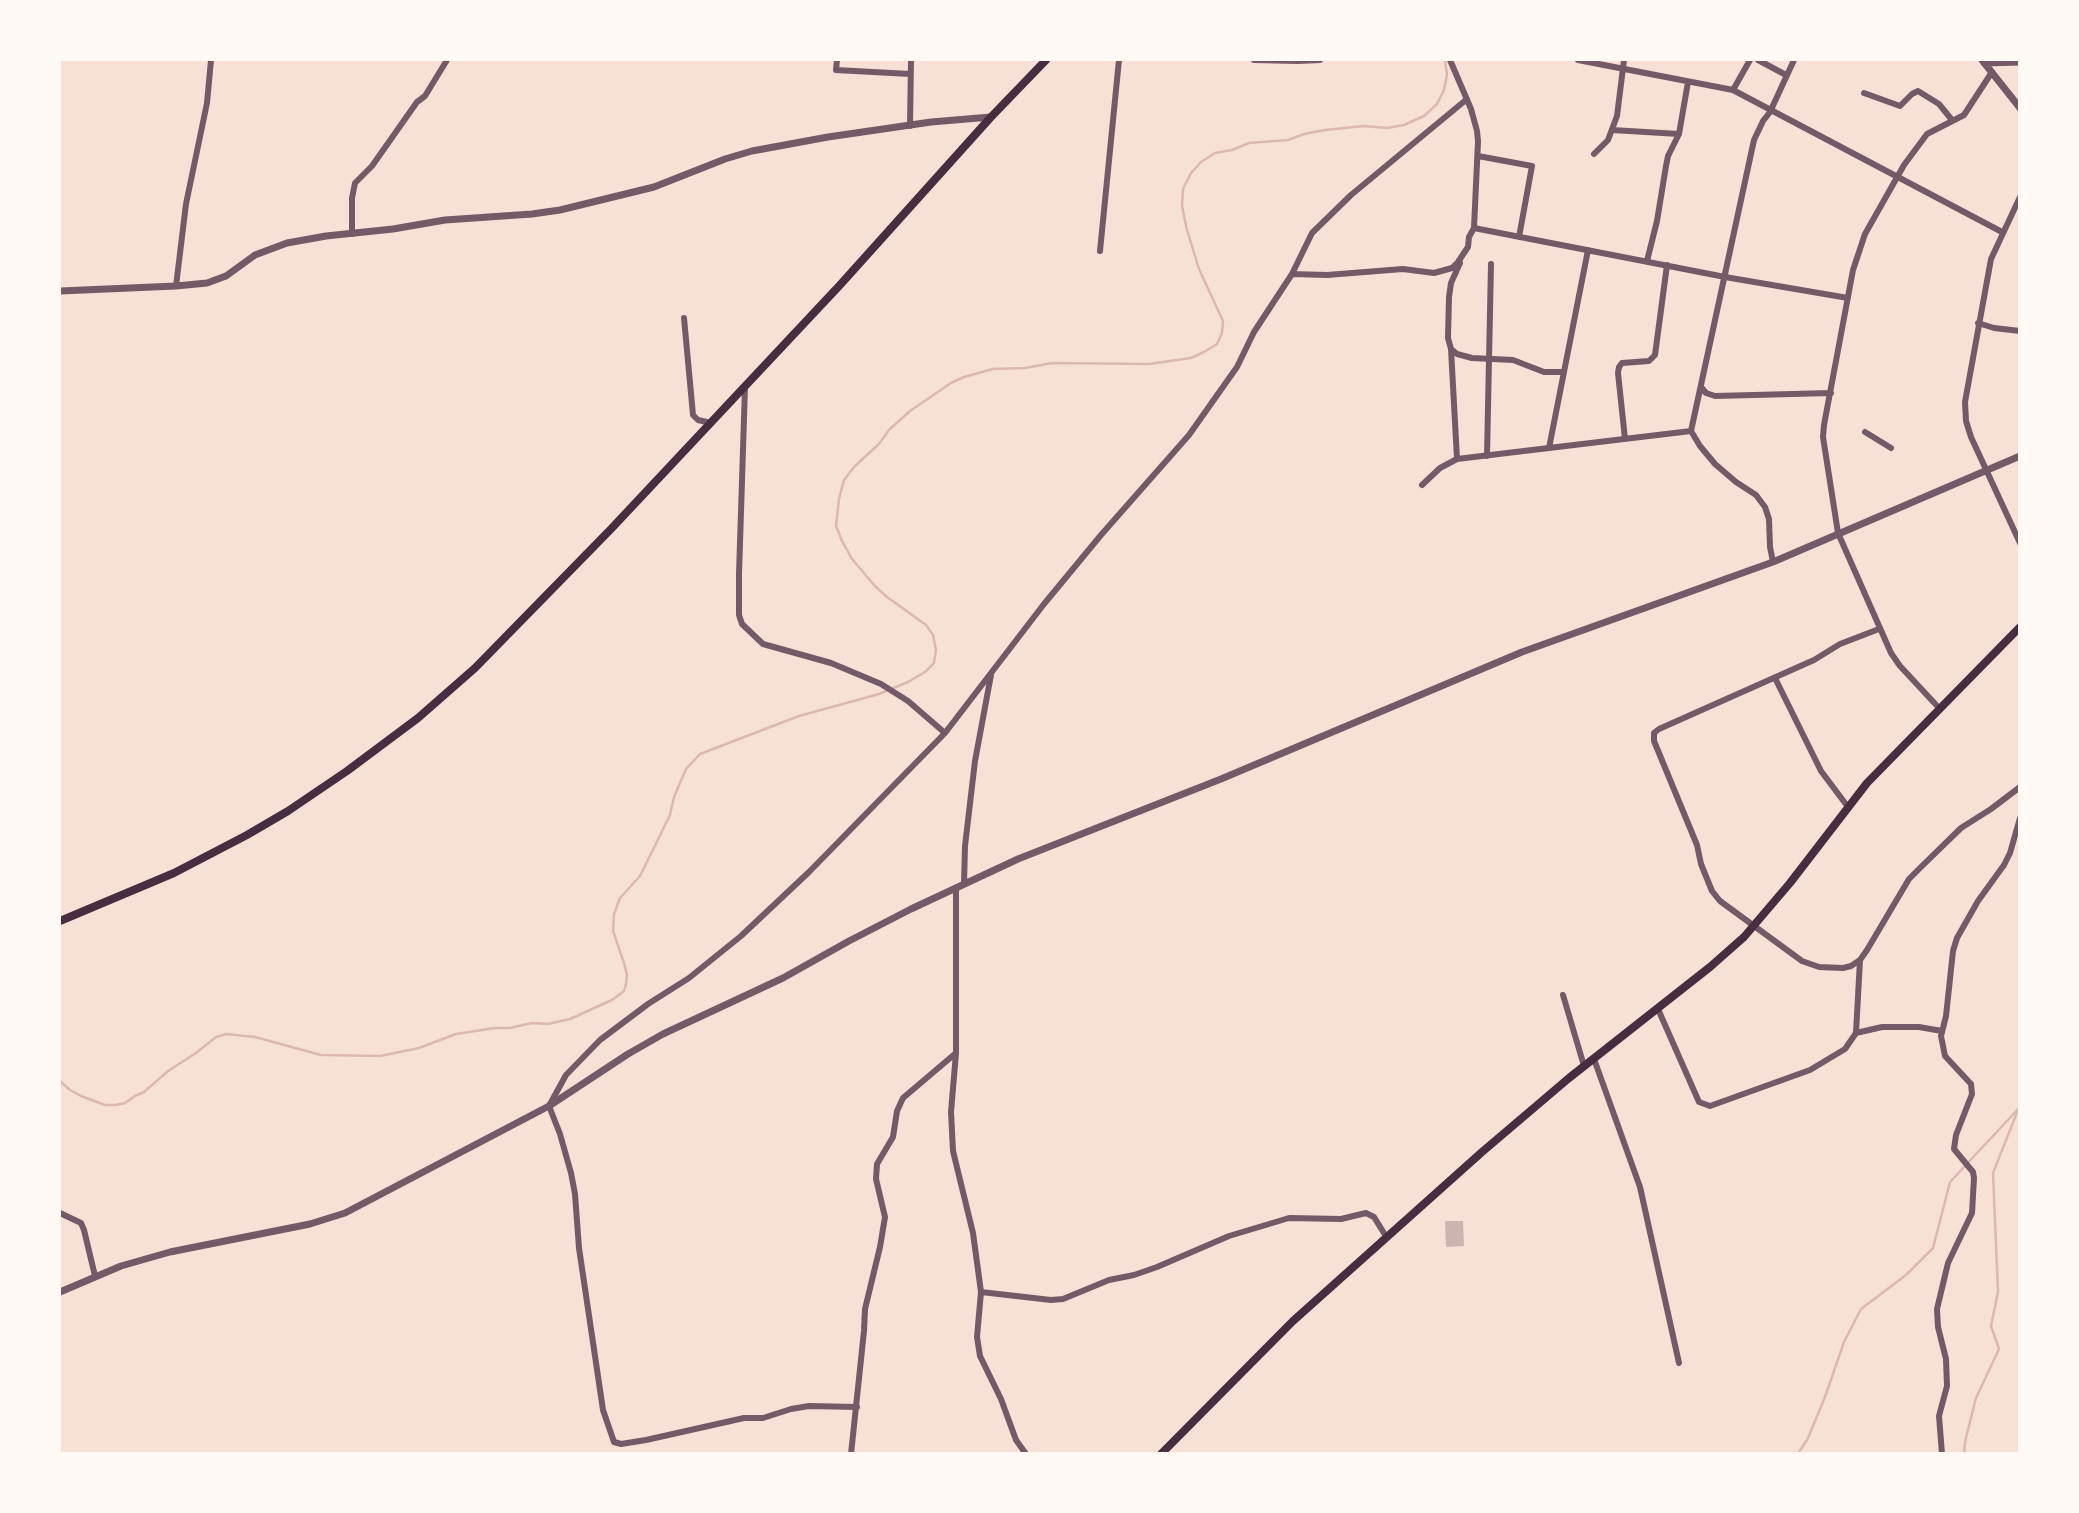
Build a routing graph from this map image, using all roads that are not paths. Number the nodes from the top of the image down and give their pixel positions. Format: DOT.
graph roads {
  1 [pos="211,60"];
  2 [pos="447,60"];
  3 [pos="837,60"];
  4 [pos="911,60"];
  5 [pos="1046,60"];
  6 [pos="1119,60"];
  7 [pos="1254,60"];
  8 [pos="1320,60"];
  9 [pos="1450,60"];
  10 [pos="1578,60"];
  11 [pos="1624,60"];
  12 [pos="1750,60"];
  13 [pos="1758,60"];
  14 [pos="1794,60"];
  15 [pos="1983,61"];
  16 [pos="2020,62"];
  17 [pos="1622,70"];
  18 [pos="1992,72"];
  19 [pos="910,74"];
  20 [pos="1786,75"];
  21 [pos="1688,82"];
  22 [pos="1733,90"];
  23 [pos="1864,93"];
  24 [pos="1467,99"];
  25 [pos="2020,107"];
  26 [pos="1770,112"];
  27 [pos="991,117"];
  28 [pos="1952,120"];
  29 [pos="910,126"];
  30 [pos="1612,130"];
  31 [pos="1679,134"];
  32 [pos="1594,154"];
  33 [pos="1478,156"];
  34 [pos="1897,177"];
  35 [pos="2020,197"];
  36 [pos="1474,228"];
  37 [pos="2002,232"];
  38 [pos="352,234"];
  39 [pos="1519,237"];
  40 [pos="1588,250"];
  41 [pos="1100,251"];
  42 [pos="1464,254"];
  43 [pos="1647,261"];
  44 [pos="1491,264"];
  45 [pos="1667,265"];
  46 [pos="1292,274"];
  47 [pos="1725,277"];
  48 [pos="176,286"];
  49 [pos="60,291"];
  50 [pos="1848,299"];
  51 [pos="684,318"];
  52 [pos="1978,323"];
  53 [pos="2020,331"];
  54 [pos="1451,349"];
  55 [pos="1488,360"];
  56 [pos="1564,372"];
  57 [pos="745,387"];
  58 [pos="1701,387"];
  59 [pos="1831,393"];
  60 [pos="711,423"];
  61 [pos="1692,431"];
  62 [pos="1866,432"];
  63 [pos="1625,439"];
  64 [pos="1549,448"];
  65 [pos="1891,448"];
  66 [pos="1487,456"];
  67 [pos="2020,456"];
  68 [pos="1457,459"];
  69 [pos="1986,470"];
  70 [pos="1422,485"];
  71 [pos="1838,533"];
  72 [pos="2020,543"];
  73 [pos="1773,562"];
  74 [pos="2020,628"];
  75 [pos="1879,629"];
  76 [pos="991,673"];
  77 [pos="1776,678"];
  78 [pos="1939,708"];
  79 [pos="944,733"];
  80 [pos="2020,787"];
  81 [pos="1848,807"];
  82 [pos="2020,818"];
  83 [pos="960,886"];
  84 [pos="60,921"];
  85 [pos="1753,924"];
  86 [pos="1860,960"];
  87 [pos="1563,995"];
  88 [pos="1658,1009"];
  89 [pos="1942,1031"];
  90 [pos="1856,1033"];
  91 [pos="956,1053"];
  92 [pos="1594,1059"];
  93 [pos="1584,1066"];
  94 [pos="549,1106"];
  95 [pos="60,1213"];
  96 [pos="1387,1238"];
  97 [pos="95,1276"];
  98 [pos="60,1292"];
  99 [pos="981,1292"];
  100 [pos="1679,1363"];
  101 [pos="857,1407"];
  102 [pos="851,1454"];
  103 [pos="1026,1454"];
  104 [pos="1161,1454"];
  105 [pos="1942,1454"];
  1 -- 48 [label="street"];
  2 -- 38 [label="street"];
  3 -- 19 [label="street"];
  4 -- 19 [label="street"];
  5 -- 27 [label="main road"];
  6 -- 41 [label="street"];
  7 -- 8 [label="street"];
  9 -- 24 [label="street"];
  10 -- 17 [label="street"];
  11 -- 17 [label="street"];
  12 -- 22 [label="street"];
  13 -- 20 [label="street"];
  14 -- 20 [label="street"];
  15 -- 16 [label="street"];
  15 -- 18 [label="street"];
  17 -- 21 [label="street"];
  17 -- 30 [label="street"];
  18 -- 25 [label="street"];
  18 -- 28 [label="street"];
  19 -- 29 [label="street"];
  20 -- 26 [label="street"];
  21 -- 22 [label="street"];
  21 -- 31 [label="street"];
  22 -- 26 [label="street"];
  23 -- 28 [label="street"];
  24 -- 33 [label="street"];
  24 -- 46 [label="street"];
  26 -- 34 [label="street"];
  26 -- 47 [label="street"];
  27 -- 29 [label="street"];
  27 -- 57 [label="main road"];
  28 -- 34 [label="street"];
  29 -- 38 [label="street"];
  30 -- 31 [label="street"];
  30 -- 32 [label="street"];
  31 -- 43 [label="street"];
  33 -- 36 [label="street"];
  33 -- 39 [label="street"];
  34 -- 37 [label="street"];
  34 -- 50 [label="street"];
  35 -- 37 [label="street"];
  36 -- 39 [label="street"];
  36 -- 42 [label="street"];
  37 -- 52 [label="street"];
  38 -- 48 [label="street"];
  39 -- 40 [label="street"];
  40 -- 43 [label="street"];
  40 -- 56 [label="street"];
  42 -- 46 [label="street"];
  42 -- 54 [label="street"];
  43 -- 45 [label="street"];
  44 -- 55 [label="street"];
  45 -- 47 [label="street"];
  45 -- 63 [label="street"];
  46 -- 76 [label="street"];
  47 -- 50 [label="street"];
  47 -- 58 [label="street"];
  48 -- 49 [label="street"];
  50 -- 59 [label="street"];
  51 -- 60 [label="street"];
  52 -- 53 [label="street"];
  52 -- 69 [label="street"];
  54 -- 55 [label="street"];
  54 -- 68 [label="street"];
  55 -- 56 [label="street"];
  55 -- 66 [label="street"];
  56 -- 64 [label="street"];
  57 -- 60 [label="main road"];
  57 -- 79 [label="street"];
  58 -- 59 [label="street"];
  58 -- 61 [label="street"];
  59 -- 71 [label="street"];
  60 -- 84 [label="main road"];
  61 -- 63 [label="street"];
  61 -- 73 [label="street"];
  62 -- 65 [label="street"];
  63 -- 64 [label="street"];
  64 -- 66 [label="street"];
  66 -- 68 [label="street"];
  67 -- 69 [label="street"];
  68 -- 70 [label="street"];
  69 -- 71 [label="street"];
  69 -- 72 [label="street"];
  71 -- 73 [label="street"];
  71 -- 75 [label="street"];
  73 -- 83 [label="street"];
  74 -- 78 [label="main road"];
  75 -- 77 [label="street"];
  75 -- 78 [label="street"];
  76 -- 79 [label="street"];
  76 -- 83 [label="street"];
  77 -- 81 [label="street"];
  77 -- 85 [label="street"];
  78 -- 81 [label="main road"];
  79 -- 94 [label="street"];
  80 -- 86 [label="street"];
  81 -- 85 [label="main road"];
  82 -- 89 [label="street"];
  83 -- 91 [label="street"];
  83 -- 94 [label="street"];
  85 -- 86 [label="street"];
  85 -- 88 [label="main road"];
  86 -- 90 [label="street"];
  87 -- 93 [label="street"];
  88 -- 90 [label="street"];
  88 -- 92 [label="main road"];
  89 -- 90 [label="street"];
  89 -- 105 [label="street"];
  91 -- 99 [label="street"];
  91 -- 101 [label="street"];
  92 -- 93 [label="main road"];
  92 -- 100 [label="street"];
  93 -- 96 [label="main road"];
  94 -- 97 [label="street"];
  94 -- 101 [label="street"];
  95 -- 97 [label="street"];
  96 -- 99 [label="street"];
  96 -- 104 [label="main road"];
  97 -- 98 [label="street"];
  99 -- 103 [label="street"];
  101 -- 102 [label="street"];
}
